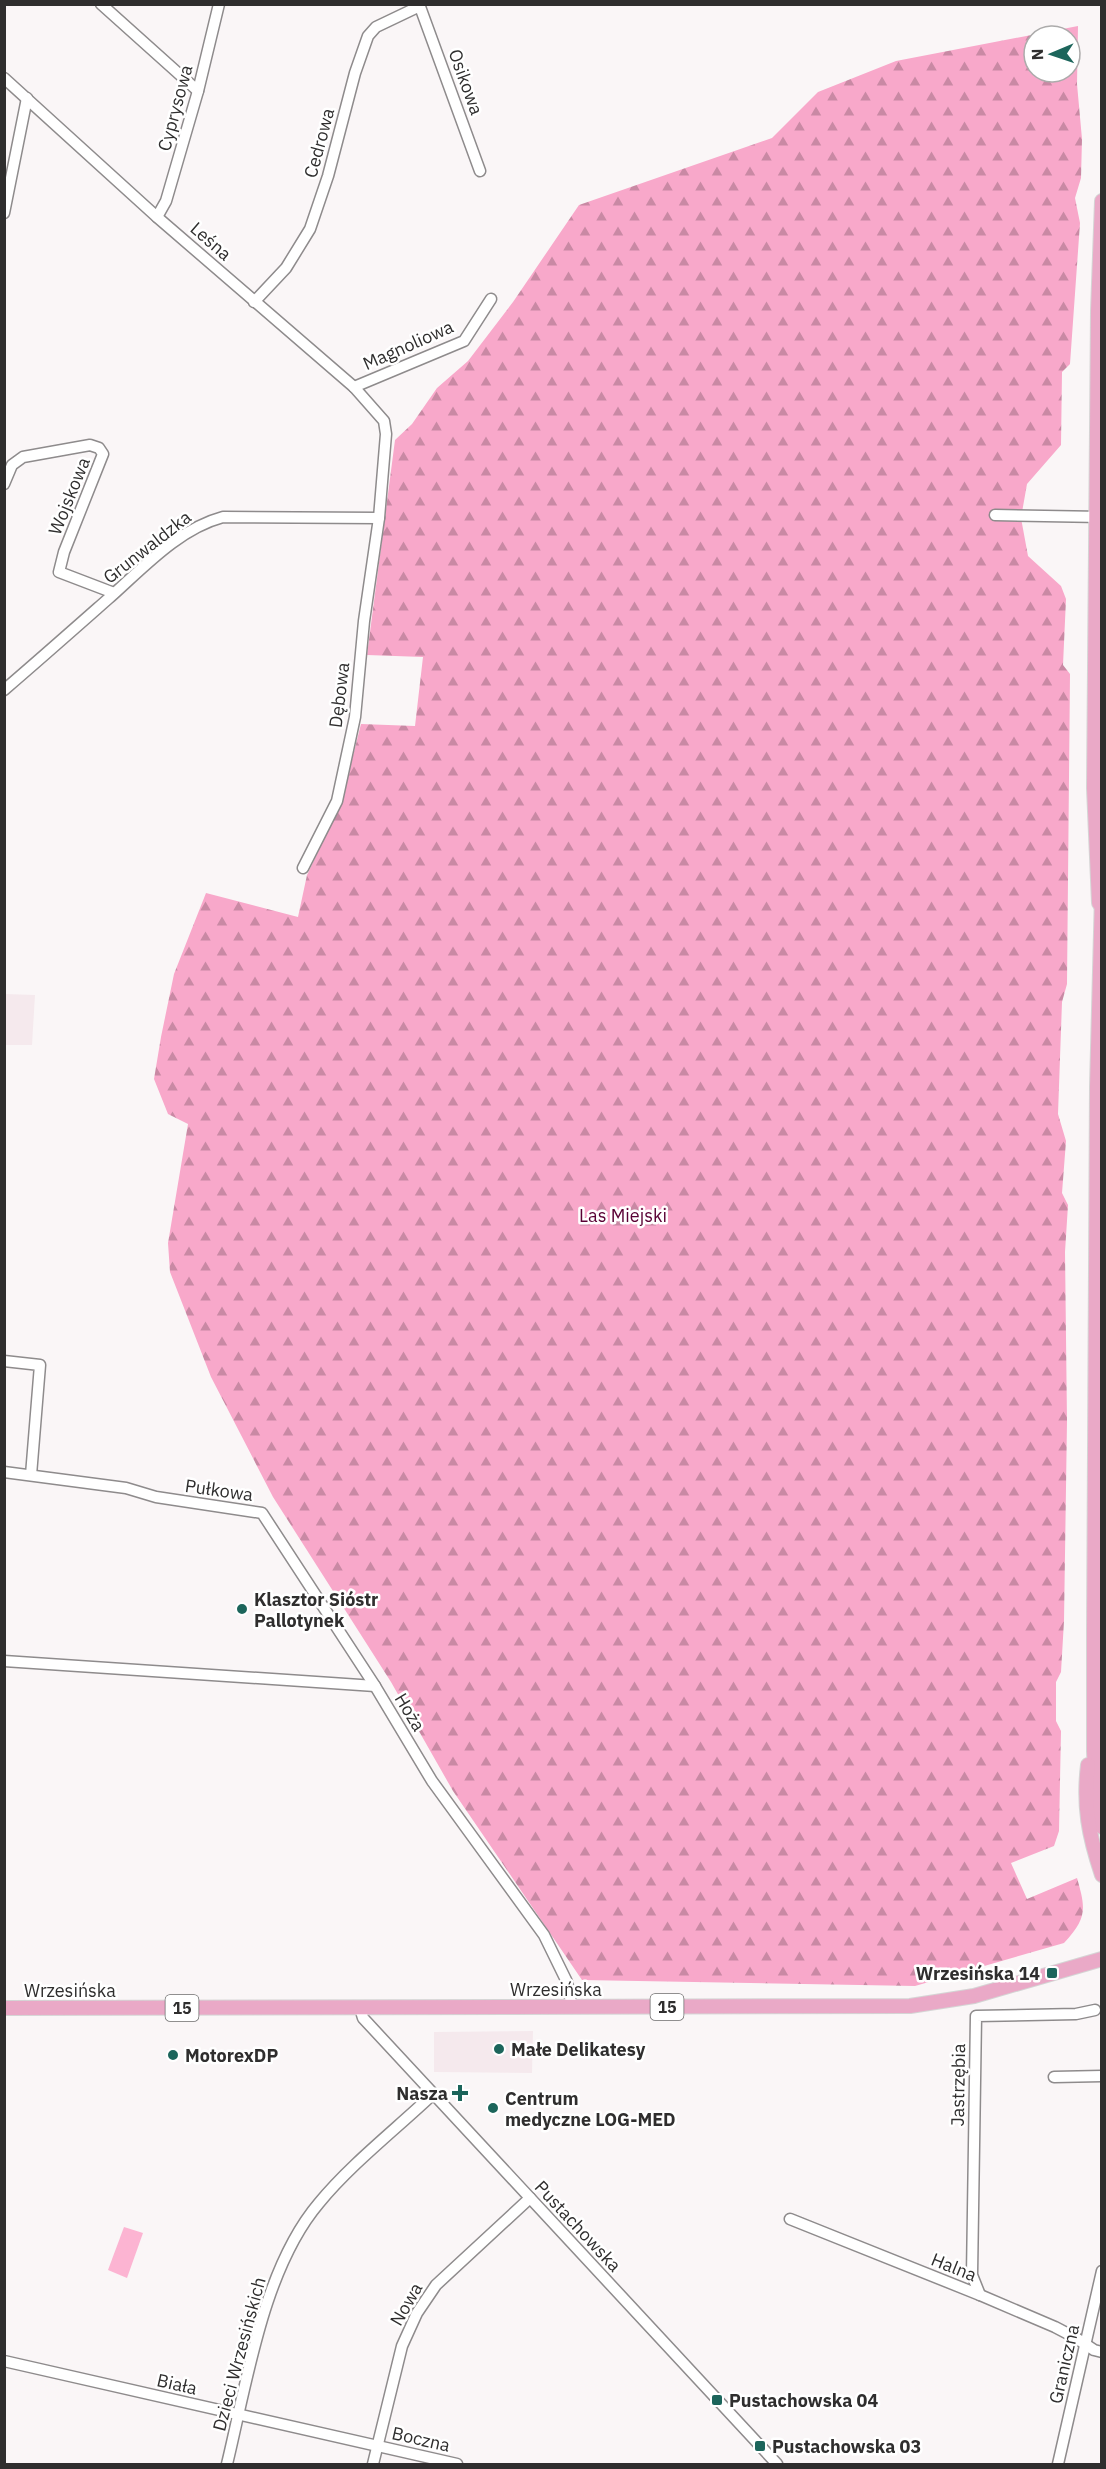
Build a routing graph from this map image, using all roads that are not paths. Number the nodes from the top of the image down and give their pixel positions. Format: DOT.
graph roads {
  1 [pos="101,4"];
  2 [pos="219,4"];
  3 [pos="420,5"];
  4 [pos="4,78"];
  5 [pos="198,91"];
  6 [pos="27,98"];
  7 [pos="8,168"];
  8 [pos="480,171"];
  9 [pos="1101,201"];
  10 [pos="4,213"];
  11 [pos="157,217"];
  12 [pos="491,299"];
  13 [pos="255,302"];
  14 [pos="354,387"];
  15 [pos="386,434"];
  16 [pos="4,484"];
  17 [pos="995,515"];
  18 [pos="1099,517"];
  19 [pos="380,518"];
  20 [pos="114,593"];
  21 [pos="4,690"];
  22 [pos="303,868"];
  23 [pos="1101,894"];
  24 [pos="1101,923"];
  25 [pos="4,1361"];
  26 [pos="4,1472"];
  27 [pos="31,1475"];
  28 [pos="4,1661"];
  29 [pos="375,1686"];
  30 [pos="1094,1721"];
  31 [pos="1101,1827"];
  32 [pos="1101,1875"];
  33 [pos="1101,1959"];
  34 [pos="572,2007"];
  35 [pos="4,2008"];
  36 [pos="360,2008"];
  37 [pos="1095,2010"];
  38 [pos="1101,2076"];
  39 [pos="1054,2077"];
  40 [pos="432,2095"];
  41 [pos="530,2198"];
  42 [pos="790,2219"];
  43 [pos="1101,2271"];
  44 [pos="972,2275"];
  45 [pos="957,2286"];
  46 [pos="980,2295"];
  47 [pos="1086,2344"];
  48 [pos="1101,2352"];
  49 [pos="4,2361"];
  50 [pos="239,2415"];
  51 [pos="378,2446"];
  52 [pos="227,2464"];
  53 [pos="373,2464"];
  54 [pos="457,2464"];
  55 [pos="777,2464"];
  56 [pos="1058,2464"];
  1 -- 5 [label="street"];
  2 -- 5 [label="street, Cyprysowa"];
  3 -- 8 [label="street, Osikowa"];
  3 -- 13 [label="street, Cedrowa"];
  4 -- 6 [label="street, Leśna"];
  5 -- 11 [label="street, Cyprysowa"];
  6 -- 7 [label="street"];
  6 -- 11 [label="street, Leśna"];
  7 -- 10 [label="street"];
  9 -- 18 [label="main road"];
  11 -- 13 [label="street, Leśna"];
  12 -- 14 [label="street, Magnoliowa"];
  13 -- 14 [label="street, Leśna"];
  14 -- 15 [label="street, Leśna"];
  15 -- 19 [label="street, Dębowa"];
  16 -- 20 [label="street, Wojskowa"];
  17 -- 18 [label="street"];
  18 -- 24 [label="main road"];
  19 -- 20 [label="street, Grunwaldzka"];
  19 -- 22 [label="street, Dębowa"];
  20 -- 21 [label="street, Grunwaldzka"];
  23 -- 24 [label="main road"];
  24 -- 30 [label="main road"];
  25 -- 27 [label="street"];
  26 -- 27 [label="street, Pułkowa"];
  27 -- 29 [label="street, Pułkowa"];
  28 -- 29 [label="street, Hoża"];
  29 -- 34 [label="street, Hoża"];
  30 -- 31 [label="main road"];
  30 -- 32 [label="main road"];
  33 -- 34 [label="main road, Wrzesińska / 15"];
  34 -- 36 [label="main road, Wrzesińska / 15"];
  35 -- 36 [label="main road, Wrzesińska / 15"];
  36 -- 40 [label="street, Pustachowska"];
  37 -- 44 [label="street, Jastrzębia"];
  38 -- 39 [label="street"];
  40 -- 41 [label="street, Pustachowska"];
  40 -- 50 [label="street, Dzieci Wrzesińskich"];
  41 -- 51 [label="street, Nowa"];
  41 -- 55 [label="street, Pustachowska"];
  42 -- 45 [label="street, Halna"];
  43 -- 47 [label="street, Graniczna"];
  44 -- 45 [label="street"];
  44 -- 46 [label="street, Jastrzębia"];
  45 -- 46 [label="street, Halna"];
  46 -- 47 [label="street, Halna"];
  47 -- 48 [label="street, Halna"];
  47 -- 56 [label="street, Graniczna"];
  49 -- 50 [label="street, Biała"];
  50 -- 51 [label="street, Biała"];
  50 -- 52 [label="street, Dzieci Wrzesińskich"];
  51 -- 53 [label="street, Nowa"];
  51 -- 54 [label="street, Boczna"];
}
